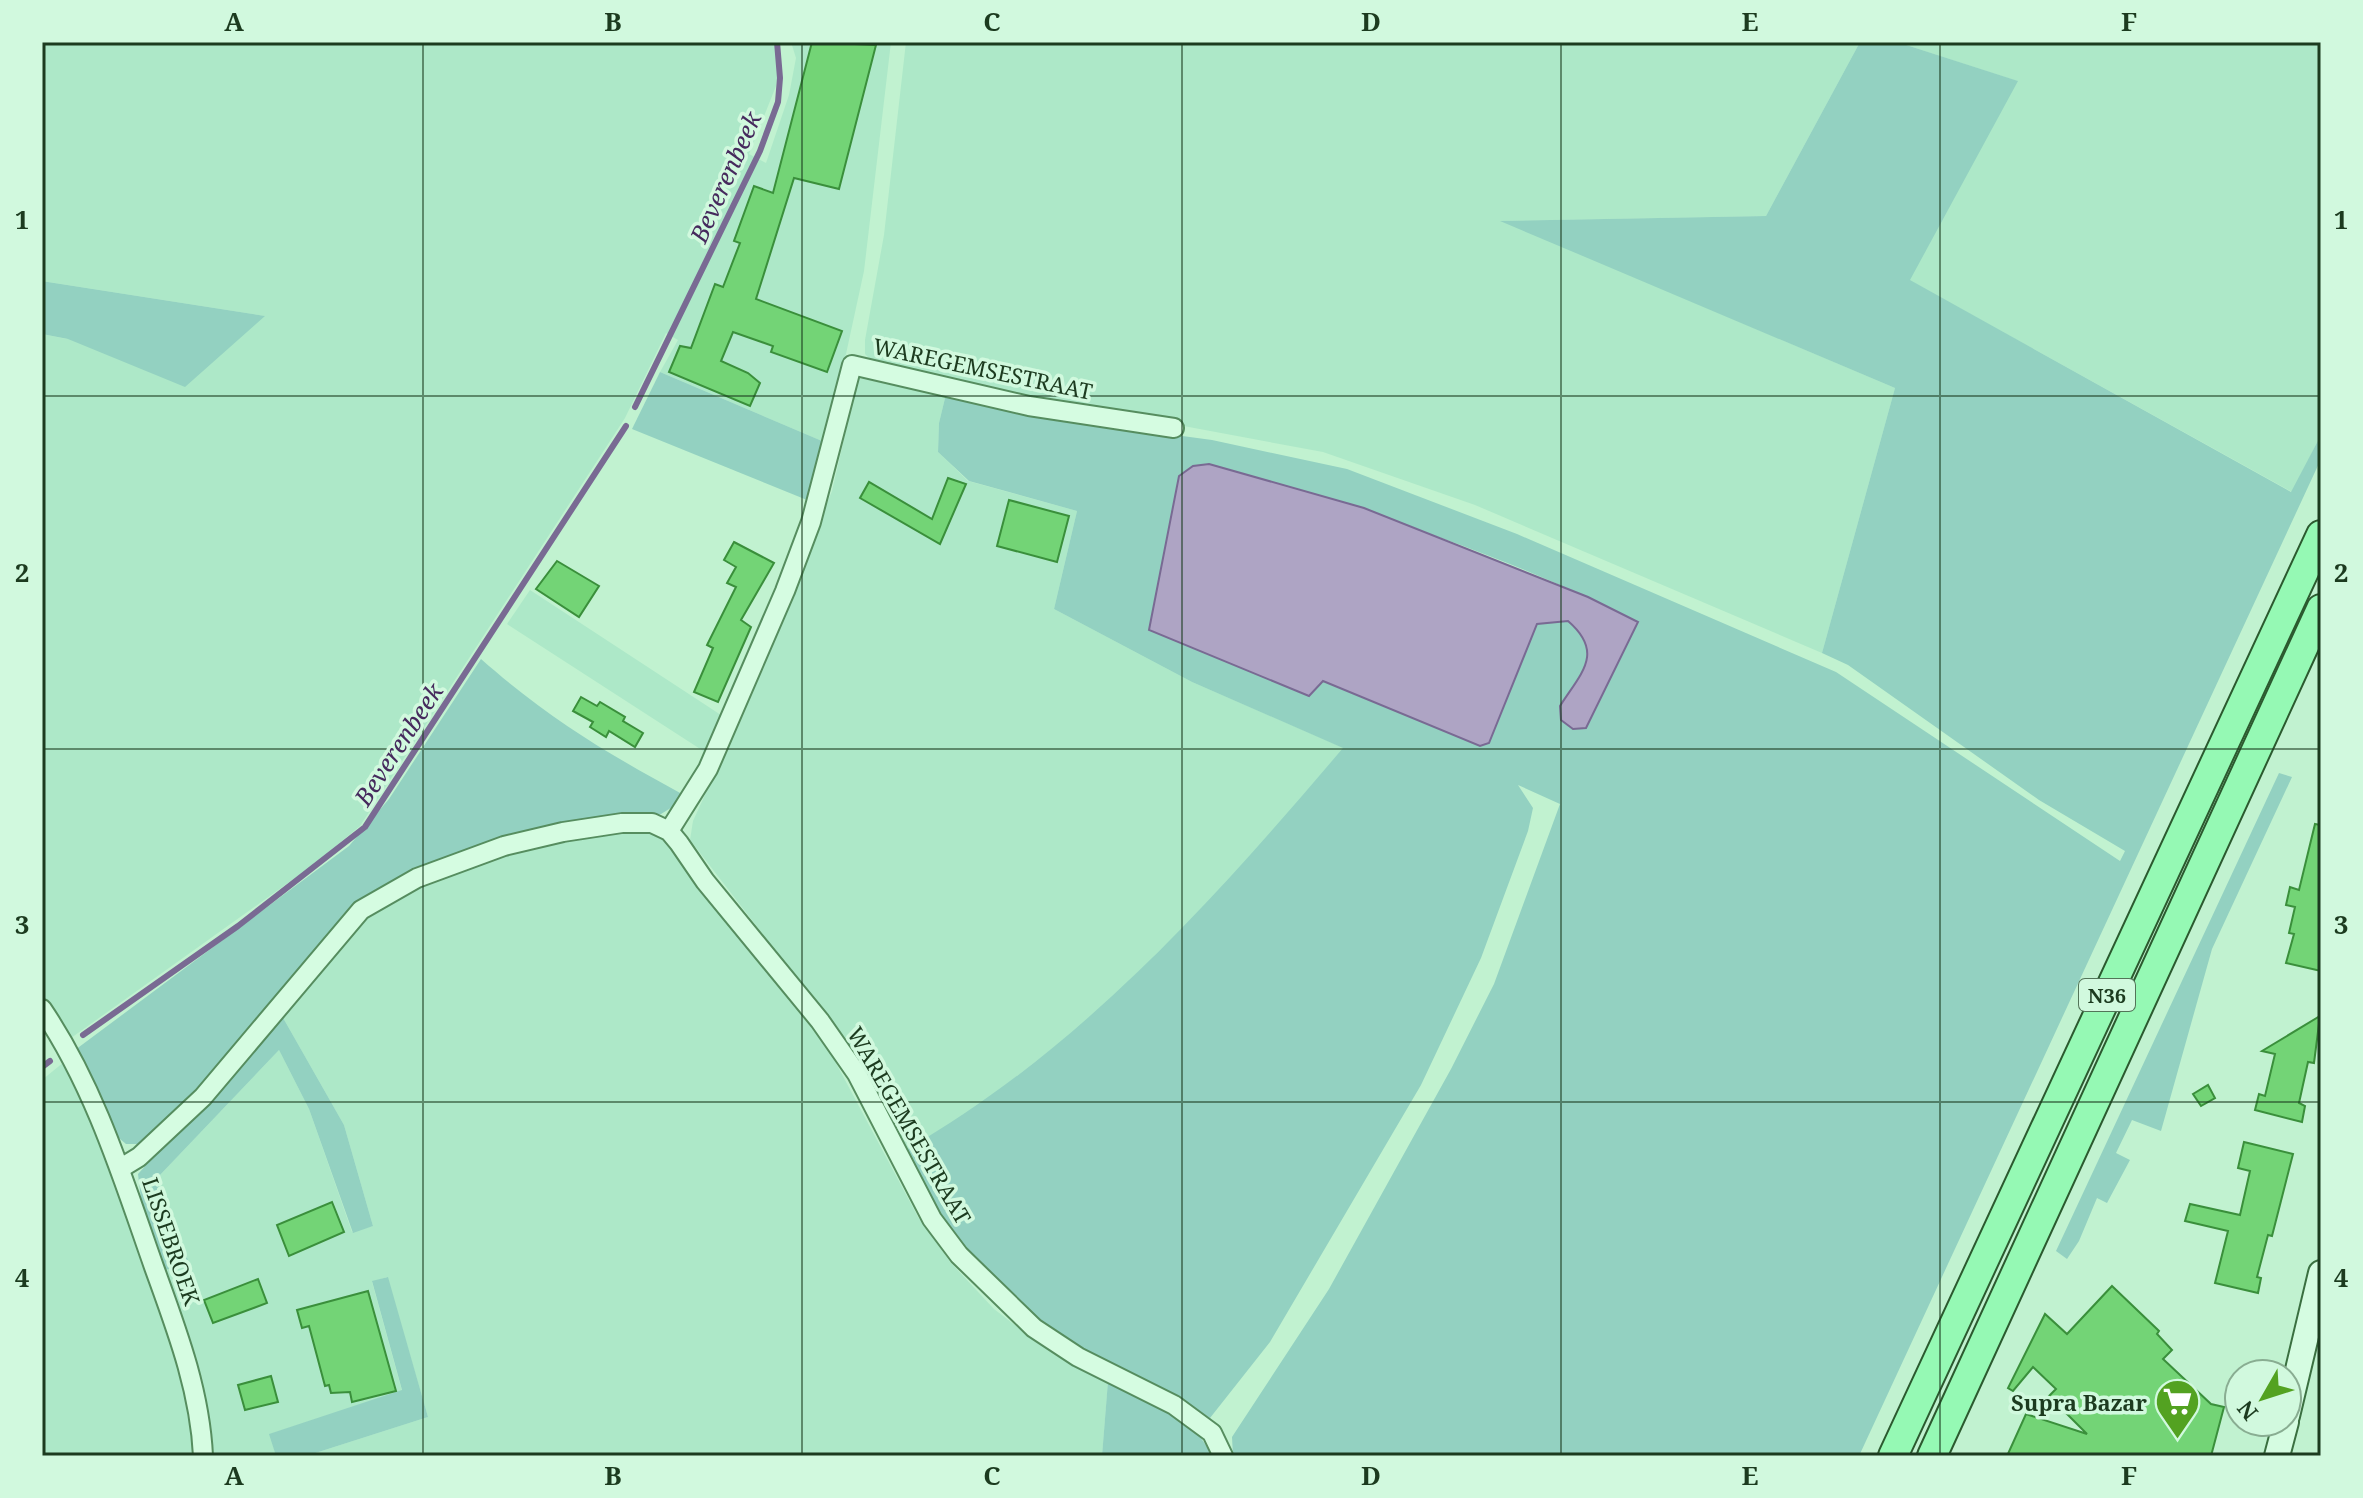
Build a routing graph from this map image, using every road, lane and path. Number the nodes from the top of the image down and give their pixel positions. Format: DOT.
graph roads {
  1 [pos="1174,428"];
  2 [pos="2321,535"];
  3 [pos="2321,609"];
  4 [pos="669,831"];
  5 [pos="42,1009"];
  6 [pos="121,1168"];
  7 [pos="2321,1273"];
  8 [pos="2301,1358"];
  9 [pos="203,1456"];
  10 [pos="1223,1456"];
  11 [pos="1893,1456"];
  12 [pos="1932,1456"];
  1 -- 4 [label="street, WAREGEMSESTRAAT"];
  2 -- 11 [label="main road, N36"];
  3 -- 12 [label="main road, N36"];
  4 -- 6 [label="street"];
  4 -- 10 [label="street, WAREGEMSESTRAAT"];
  5 -- 6 [label="street, LISSEBROEK"];
  6 -- 9 [label="street, LISSEBROEK"];
  7 -- 8 [label="main road"];
}
